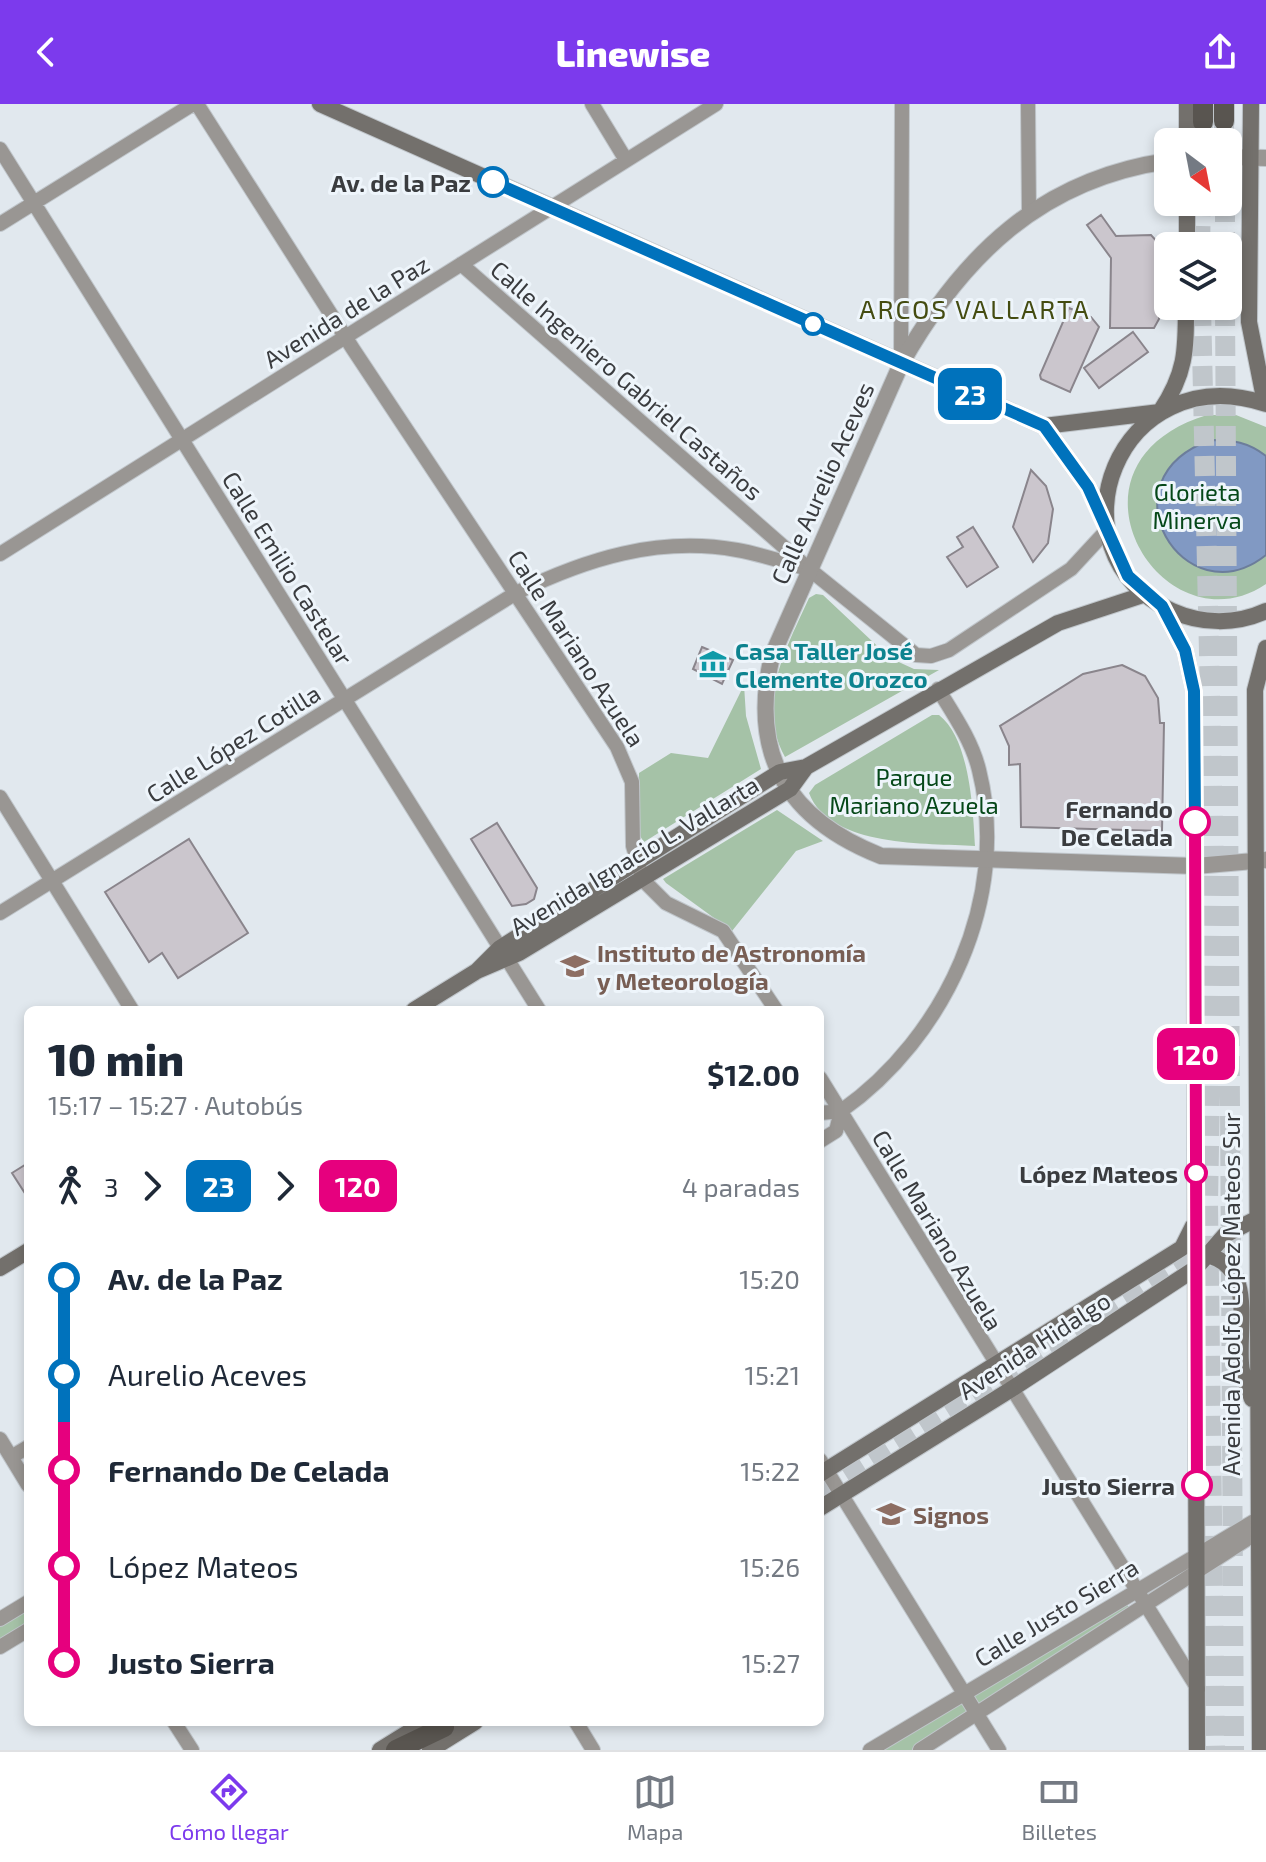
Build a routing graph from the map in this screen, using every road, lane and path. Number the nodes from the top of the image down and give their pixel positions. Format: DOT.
graph roads {
  1 [pos="195,104"];
  2 [pos="320,104"];
  3 [pos="592,104"];
  4 [pos="716,104"];
  5 [pos="902,104"];
  6 [pos="1028,104"];
  7 [pos="1187,104"];
  8 [pos="1251,104"];
  9 [pos="1187,128"];
  10 [pos="0,149"];
  11 [pos="1242,157"];
  12 [pos="1249,157"];
  13 [pos="1266,158"];
  14 [pos="626,160"];
  15 [pos="1154,164"];
  16 [pos="34,203"];
  17 [pos="551,208"];
  18 [pos="1029,213"];
  19 [pos="0,224"];
  20 [pos="461,264"];
  21 [pos="1186,320"];
  22 [pos="346,337"];
  23 [pos="901,364"];
  24 [pos="1265,403"];
  25 [pos="1160,412"];
  26 [pos="1044,426"];
  27 [pos="183,441"];
  28 [pos="1108,529"];
  29 [pos="0,554"];
  30 [pos="809,569"];
  31 [pos="516,593"];
  32 [pos="1146,594"];
  33 [pos="1162,606"];
  34 [pos="1266,611"];
  35 [pos="1266,648"];
  36 [pos="938,689"];
  37 [pos="345,700"];
  38 [pos="806,767"];
  39 [pos="780,772"];
  40 [pos="790,789"];
  41 [pos="0,797"];
  42 [pos="986,860"];
  43 [pos="1260,861"];
  44 [pos="635,864"];
  45 [pos="1195,866"];
  46 [pos="643,880"];
  47 [pos="52,881"];
  48 [pos="0,913"];
  49 [pos="504,954"];
  50 [pos="130,1006"];
  51 [pos="420,1006"];
  52 [pos="536,1006"];
  53 [pos="773,1006"];
  54 [pos="824,1084"];
  55 [pos="841,1111"];
  56 [pos="824,1113"];
  57 [pos="824,1138"];
  58 [pos="1261,1216"];
  59 [pos="1196,1217"];
  60 [pos="24,1253"];
  61 [pos="1201,1261"];
  62 [pos="0,1268"];
  63 [pos="994,1365"];
  64 [pos="1010,1390"];
  65 [pos="1257,1412"];
  66 [pos="0,1439"];
  67 [pos="24,1449"];
  68 [pos="11,1457"];
  69 [pos="824,1467"];
  70 [pos="824,1471"];
  71 [pos="24,1478"];
  72 [pos="841,1495"];
  73 [pos="824,1506"];
  74 [pos="1261,1523"];
  75 [pos="1197,1554"];
  76 [pos="1198,1574"];
  77 [pos="1137,1590"];
  78 [pos="24,1604"];
  79 [pos="1147,1606"];
  80 [pos="0,1619"];
  81 [pos="24,1632"];
  82 [pos="0,1647"];
  83 [pos="1198,1689"];
  84 [pos="963,1693"];
  85 [pos="977,1715"];
  86 [pos="177,1726"];
  87 [pos="435,1726"];
  88 [pos="437,1726"];
  89 [pos="438,1726"];
  90 [pos="469,1726"];
  91 [pos="578,1726"];
  92 [pos="192,1750"];
  93 [pos="380,1750"];
  94 [pos="396,1750"];
  95 [pos="413,1750"];
  96 [pos="430,1750"];
  97 [pos="593,1750"];
  98 [pos="870,1750"];
  99 [pos="920,1750"];
  100 [pos="999,1750"];
  101 [pos="1197,1750"];
  102 [pos="1260,1750"];
  1 -- 16 [label="street"];
  1 -- 22 [label="street, Calle Mariano Azuela"];
  2 -- 17 [label="main road"];
  3 -- 14 [label="street"];
  4 -- 14 [label="street, Avenida de la Paz"];
  5 -- 23 [label="street"];
  6 -- 18 [label="street"];
  7 -- 9 [label="main road"];
  8 -- 12 [label="main road"];
  10 -- 16 [label="street, Calle Emilio Castelar"];
  11 -- 12 [label="street"];
  12 -- 13 [label="street"];
  12 -- 24 [label="main road"];
  14 -- 17 [label="street, Avenida de la Paz"];
  15 -- 18 [label="street, Calle Aurelio Aceves"];
  16 -- 19 [label="street"];
  16 -- 27 [label="street, Calle Emilio Castelar"];
  17 -- 20 [label="street, Avenida de la Paz"];
  17 -- 23 [label="main road"];
  18 -- 23 [label="street, Calle Aurelio Aceves"];
  20 -- 22 [label="street, Avenida de la Paz"];
  20 -- 30 [label="street, Calle Ingeniero Gabriel Castaños"];
  21 -- 25 [label="main road"];
  22 -- 27 [label="street, Avenida de la Paz"];
  22 -- 31 [label="street, Calle Mariano Azuela"];
  23 -- 26 [label="main road"];
  23 -- 30 [label="street, Calle Aurelio Aceves"];
  24 -- 25 [label="main road"];
  25 -- 26 [label="main road"];
  25 -- 28 [label="main road"];
  26 -- 28 [label="main road"];
  27 -- 29 [label="street, Avenida de la Paz"];
  27 -- 37 [label="street, Calle Emilio Castelar"];
  28 -- 30 [label="street, Calle Ingeniero Gabriel Castaños"];
  28 -- 32 [label="main road"];
  30 -- 31 [label="street, Calle López Cotilla"];
  30 -- 39 [label="street, Calle Aurelio Aceves"];
  31 -- 37 [label="street, Calle López Cotilla"];
  31 -- 44 [label="street, Calle Mariano Azuela"];
  32 -- 33 [label="main road"];
  32 -- 36 [label="main road, Avenida Ignacio L. Vallarta"];
  33 -- 34 [label="main road"];
  33 -- 45 [label="main road, Avenida Adolfo López Mateos Sur"];
  35 -- 43 [label="main road, Avenida Adolfo López Mateos Sur"];
  36 -- 38 [label="main road, Avenida Ignacio L. Vallarta"];
  36 -- 42 [label="street"];
  37 -- 47 [label="street, Calle López Cotilla"];
  37 -- 49 [label="street, Calle Emilio Castelar"];
  38 -- 39 [label="main road, Avenida Ignacio L. Vallarta"];
  38 -- 40 [label="main road, Avenida Ignacio L. Vallarta"];
  39 -- 40 [label="street, Calle Aurelio Aceves"];
  39 -- 44 [label="main road, Avenida Ignacio L. Vallarta"];
  40 -- 42 [label="street, Calle Aurelio Aceves"];
  40 -- 46 [label="main road, Avenida Ignacio L. Vallarta"];
  41 -- 47 [label="street"];
  42 -- 45 [label="street, Calle Aurelio Aceves"];
  42 -- 55 [label="street"];
  43 -- 45 [label="street, Calle Aurelio Aceves"];
  43 -- 58 [label="main road, Avenida Adolfo López Mateos Sur"];
  44 -- 46 [label="street, Calle Mariano Azuela"];
  44 -- 49 [label="main road, Avenida Ignacio L. Vallarta"];
  45 -- 59 [label="main road, Avenida Adolfo López Mateos Sur"];
  46 -- 49 [label="main road, Avenida Ignacio L. Vallarta"];
  46 -- 53 [label="street, Calle Mariano Azuela"];
  47 -- 48 [label="street, Calle López Cotilla"];
  47 -- 50 [label="street"];
  49 -- 51 [label="main road, Avenida Ignacio L. Vallarta"];
  49 -- 52 [label="street, Calle Emilio Castelar"];
  54 -- 55 [label="street, Calle Mariano Azuela"];
  55 -- 56 [label="street"];
  55 -- 57 [label="street"];
  55 -- 63 [label="street, Calle Mariano Azuela"];
  58 -- 61 [label="main road, Avenida Hidalgo"];
  58 -- 65 [label="main road, Avenida Adolfo López Mateos Sur"];
  59 -- 61 [label="main road, Avenida Adolfo López Mateos Sur"];
  59 -- 63 [label="main road, Avenida Hidalgo"];
  60 -- 62 [label="main road"];
  61 -- 64 [label="main road, Avenida Hidalgo"];
  61 -- 65 [label="main road"];
  61 -- 75 [label="main road, Avenida Adolfo López Mateos Sur"];
  63 -- 64 [label="street, Calle Mariano Azuela"];
  63 -- 69 [label="main road, Avenida Hidalgo"];
  64 -- 72 [label="main road, Avenida Hidalgo"];
  64 -- 77 [label="street, Calle Mariano Azuela"];
  65 -- 74 [label="main road, Avenida Adolfo López Mateos Sur"];
  66 -- 68 [label="street"];
  67 -- 68 [label="street"];
  68 -- 71 [label="street"];
  70 -- 72 [label="street"];
  72 -- 73 [label="main road, Avenida Hidalgo"];
  72 -- 84 [label="street"];
  74 -- 75 [label="street, Calle Justo Sierra"];
  74 -- 76 [label="street, Calle Justo Sierra"];
  74 -- 102 [label="main road, Avenida Adolfo López Mateos Sur"];
  75 -- 76 [label="main road, Avenida Adolfo López Mateos Sur"];
  75 -- 77 [label="street, Calle Justo Sierra"];
  76 -- 79 [label="street, Calle Justo Sierra"];
  76 -- 83 [label="main road, Avenida Adolfo López Mateos Sur"];
  77 -- 79 [label="street, Calle Mariano Azuela"];
  77 -- 84 [label="street, Calle Justo Sierra"];
  78 -- 80 [label="street"];
  79 -- 83 [label="street, Calle Mariano Azuela"];
  79 -- 85 [label="street, Calle Justo Sierra"];
  81 -- 82 [label="street"];
  83 -- 101 [label="main road, Avenida Adolfo López Mateos Sur"];
  84 -- 85 [label="street"];
  84 -- 98 [label="street, Calle Justo Sierra"];
  85 -- 99 [label="street, Calle Justo Sierra"];
  85 -- 100 [label="street"];
  86 -- 92 [label="street"];
  87 -- 93 [label="main road"];
  88 -- 94 [label="main road"];
  89 -- 95 [label="main road"];
  90 -- 96 [label="main road"];
  91 -- 97 [label="street"];
}
